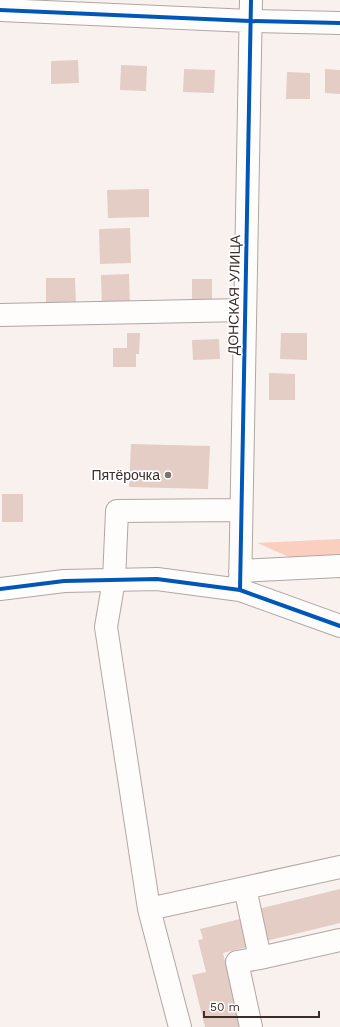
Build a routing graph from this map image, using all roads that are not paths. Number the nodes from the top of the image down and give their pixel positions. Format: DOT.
graph roads {
  1 [pos="0,10"];
  2 [pos="250,10"];
  3 [pos="340,23"];
  4 [pos="244,310"];
  5 [pos="0,315"];
  6 [pos="241,510"];
  7 [pos="340,566"];
  8 [pos="114,580"];
  9 [pos="240,581"];
  10 [pos="0,589"];
  11 [pos="340,626"];
  12 [pos="340,867"];
  13 [pos="245,888"];
  14 [pos="149,909"];
  15 [pos="340,940"];
  16 [pos="260,958"];
  17 [pos="180,1027"];
  18 [pos="251,1027"];
  1 -- 2 [label="street"];
  2 -- 3 [label="street"];
  2 -- 4 [label="street, ДОНСКАЯ УЛИЦА"];
  4 -- 5 [label="street"];
  4 -- 6 [label="street, ДОНСКАЯ УЛИЦА"];
  6 -- 8 [label="street"];
  6 -- 9 [label="street, ДОНСКАЯ УЛИЦА"];
  7 -- 9 [label="street"];
  8 -- 9 [label="street"];
  8 -- 10 [label="street"];
  8 -- 14 [label="street"];
  9 -- 11 [label="street"];
  12 -- 13 [label="street"];
  13 -- 14 [label="street"];
  13 -- 16 [label="street"];
  14 -- 17 [label="street"];
  15 -- 16 [label="street"];
  16 -- 18 [label="street"];
}
